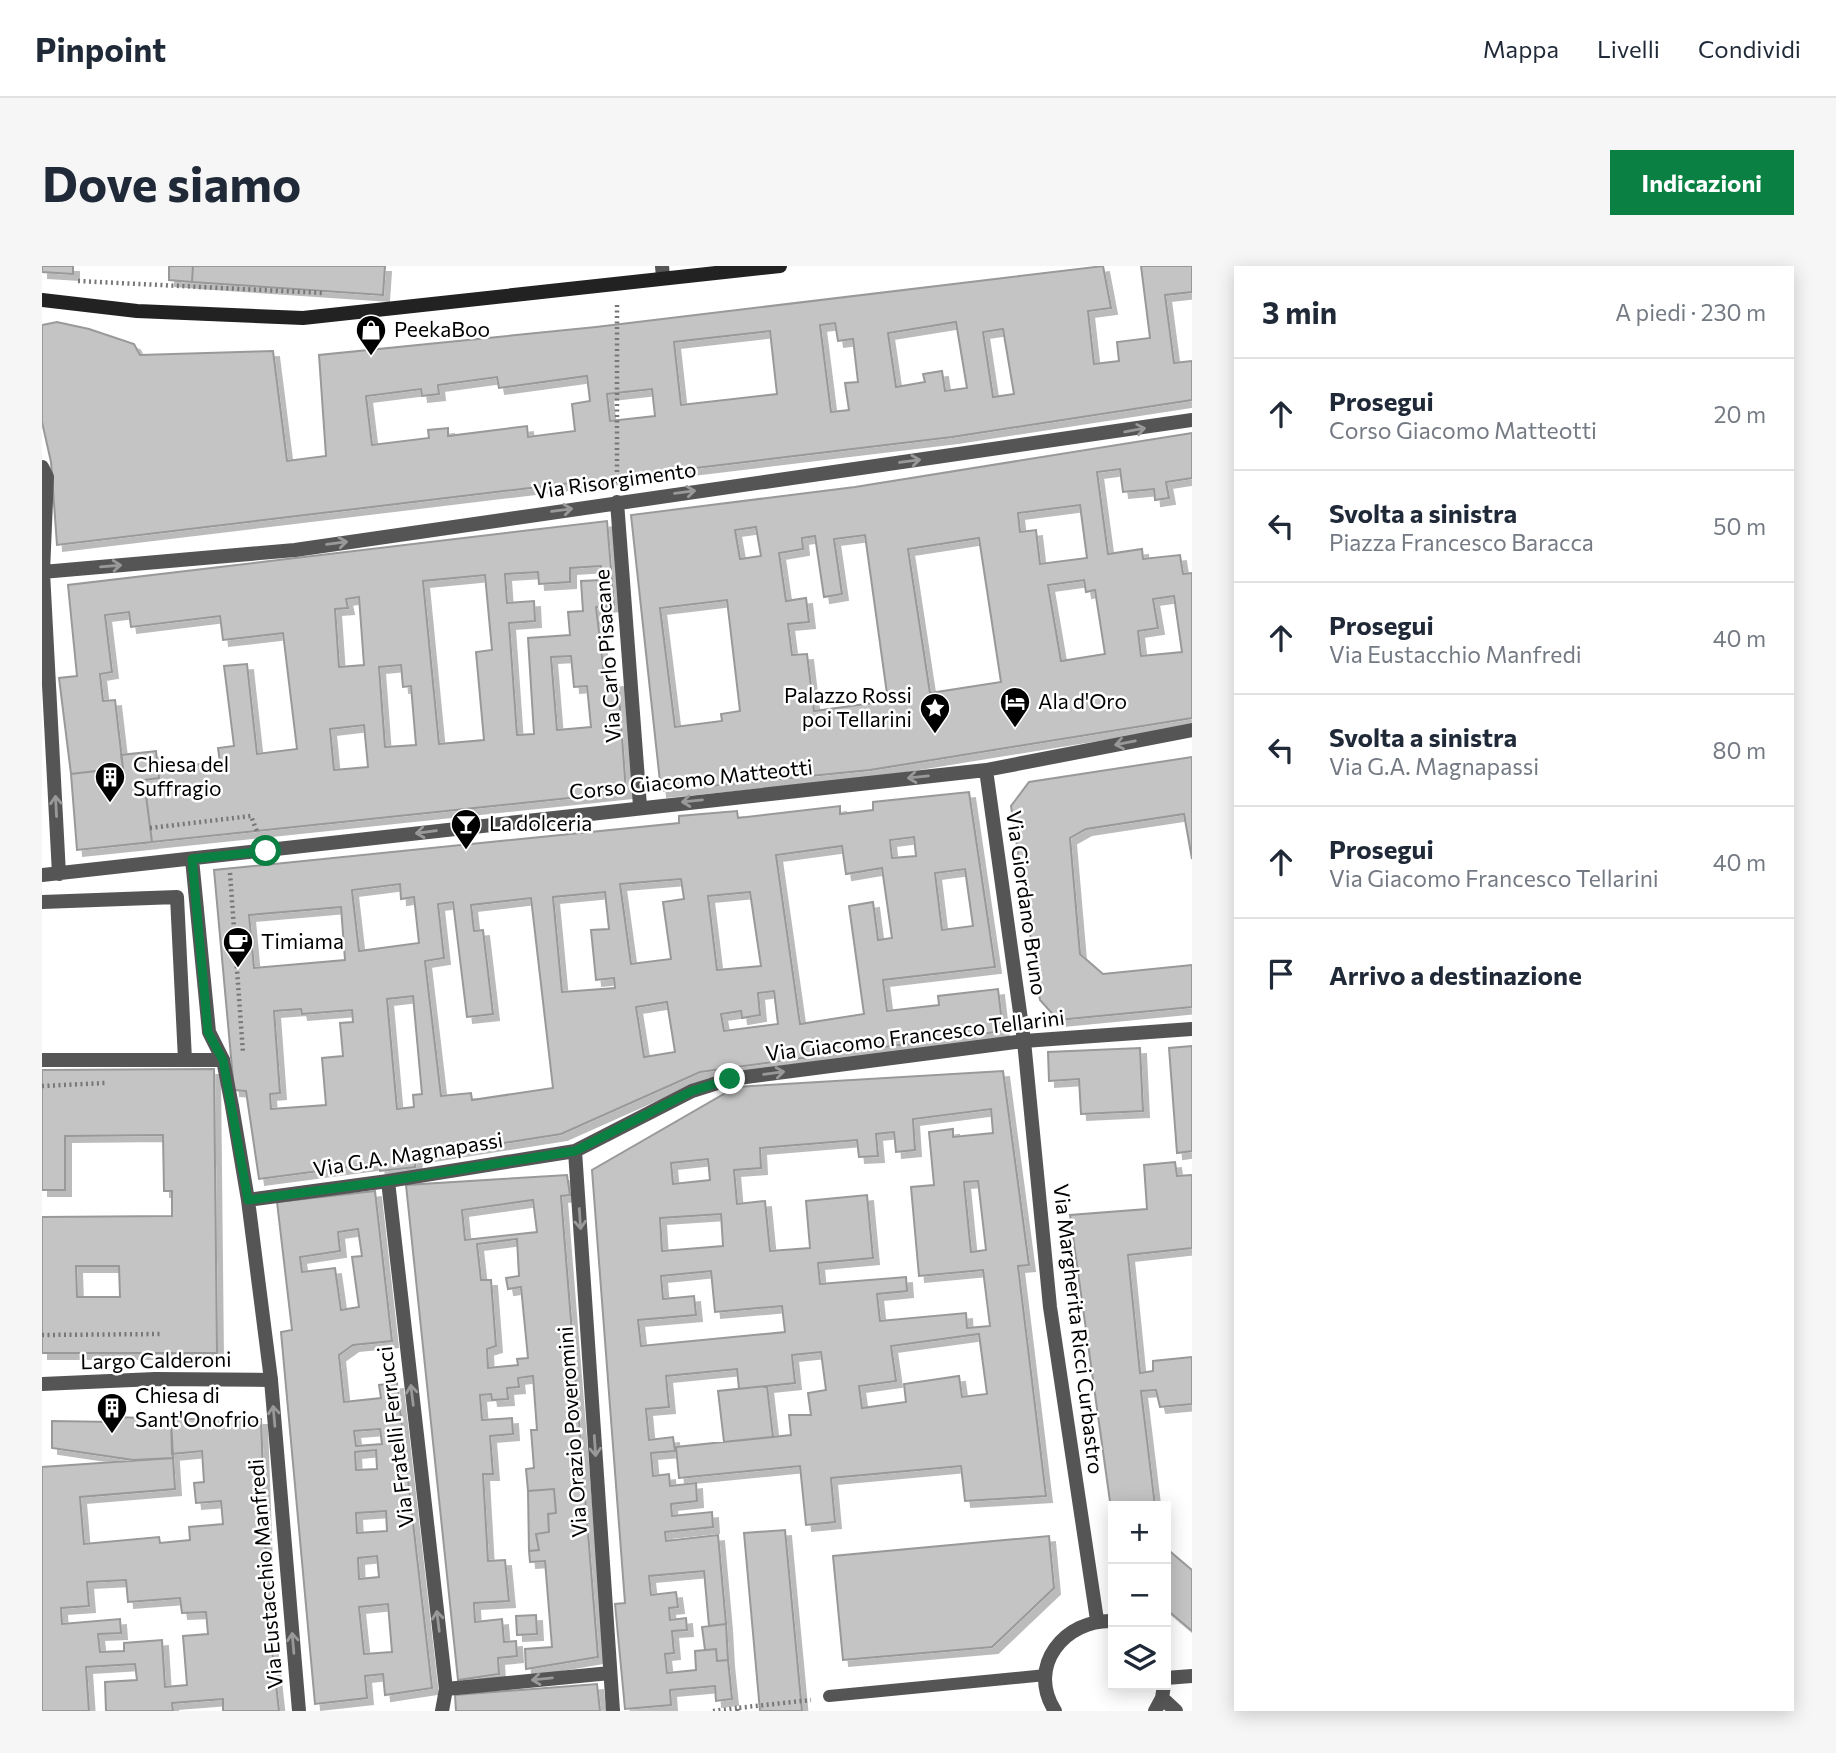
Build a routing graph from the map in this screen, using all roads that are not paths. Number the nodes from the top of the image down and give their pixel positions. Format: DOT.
graph roads {
  1 [pos="780,266"];
  2 [pos="662,271"];
  3 [pos="42,300"];
  4 [pos="1192,420"];
  5 [pos="42,467"];
  6 [pos="617,502"];
  7 [pos="43,572"];
  8 [pos="1192,730"];
  9 [pos="986,770"];
  10 [pos="640,806"];
  11 [pos="192,859"];
  12 [pos="59,874"];
  13 [pos="42,875"];
  14 [pos="42,902"];
  15 [pos="1192,1029"];
  16 [pos="1024,1041"];
  17 [pos="42,1060"];
  18 [pos="184,1060"];
  19 [pos="223,1060"];
  20 [pos="575,1151"];
  21 [pos="388,1181"];
  22 [pos="248,1200"];
  23 [pos="271,1380"];
  24 [pos="42,1384"];
  25 [pos="1097,1620"];
  26 [pos="1108,1621"];
  27 [pos="610,1673"];
  28 [pos="1046,1675"];
  29 [pos="1192,1676"];
  30 [pos="1171,1678"];
  31 [pos="446,1689"];
  32 [pos="829,1696"];
  33 [pos="1160,1698"];
  34 [pos="299,1711"];
  35 [pos="442,1711"];
  36 [pos="613,1711"];
  37 [pos="1055,1711"];
  38 [pos="1176,1711"];
  1 -- 2 [label="main road"];
  2 -- 3 [label="main road"];
  6 -- 4 [label="street, Via Risorgimento, one-way"];
  5 -- 7 [label="street"];
  7 -- 6 [label="street, Via Risorgimento, one-way"];
  6 -- 10 [label="street, Via Carlo Pisacane"];
  12 -- 7 [label="street, one-way"];
  8 -- 9 [label="street, Corso Giacomo Matteotti, one-way"];
  9 -- 10 [label="street, Corso Giacomo Matteotti, one-way"];
  9 -- 16 [label="street, Via Giordano Bruno"];
  10 -- 11 [label="street, Corso Giacomo Matteotti, one-way"];
  11 -- 12 [label="street, Corso Giacomo Matteotti"];
  11 -- 19 [label="street, Via Eustacchio Manfredi"];
  12 -- 13 [label="street"];
  14 -- 18 [label="street"];
  15 -- 16 [label="street, Via Giacomo Francesco Tellarini"];
  20 -- 16 [label="street, Via Giacomo Francesco Tellarini, one-way"];
  16 -- 25 [label="street, Via Margherita Ricci Curbastro"];
  17 -- 18 [label="street"];
  18 -- 19 [label="street"];
  19 -- 22 [label="street, Via Eustacchio Manfredi"];
  20 -- 21 [label="street, Via G.A. Magnapassi"];
  20 -- 27 [label="street, Via Orazio Poveromini, one-way"];
  21 -- 22 [label="street, Via G.A. Magnapassi"];
  31 -- 21 [label="street, Via Fratelli Ferrucci, one-way"];
  22 -- 23 [label="street, Via Eustacchio Manfredi"];
  23 -- 24 [label="street, Largo Calderoni"];
  34 -- 23 [label="street, Via Eustacchio Manfredi, one-way"];
  25 -- 26 [label="street"];
  25 -- 28 [label="street"];
  27 -- 31 [label="street, one-way"];
  27 -- 36 [label="street, Via Orazio Poveromini"];
  28 -- 32 [label="lane"];
  28 -- 37 [label="street"];
  29 -- 30 [label="street"];
  31 -- 35 [label="street, Via Fratelli Ferrucci"];
  33 -- 38 [label="street"];
}
